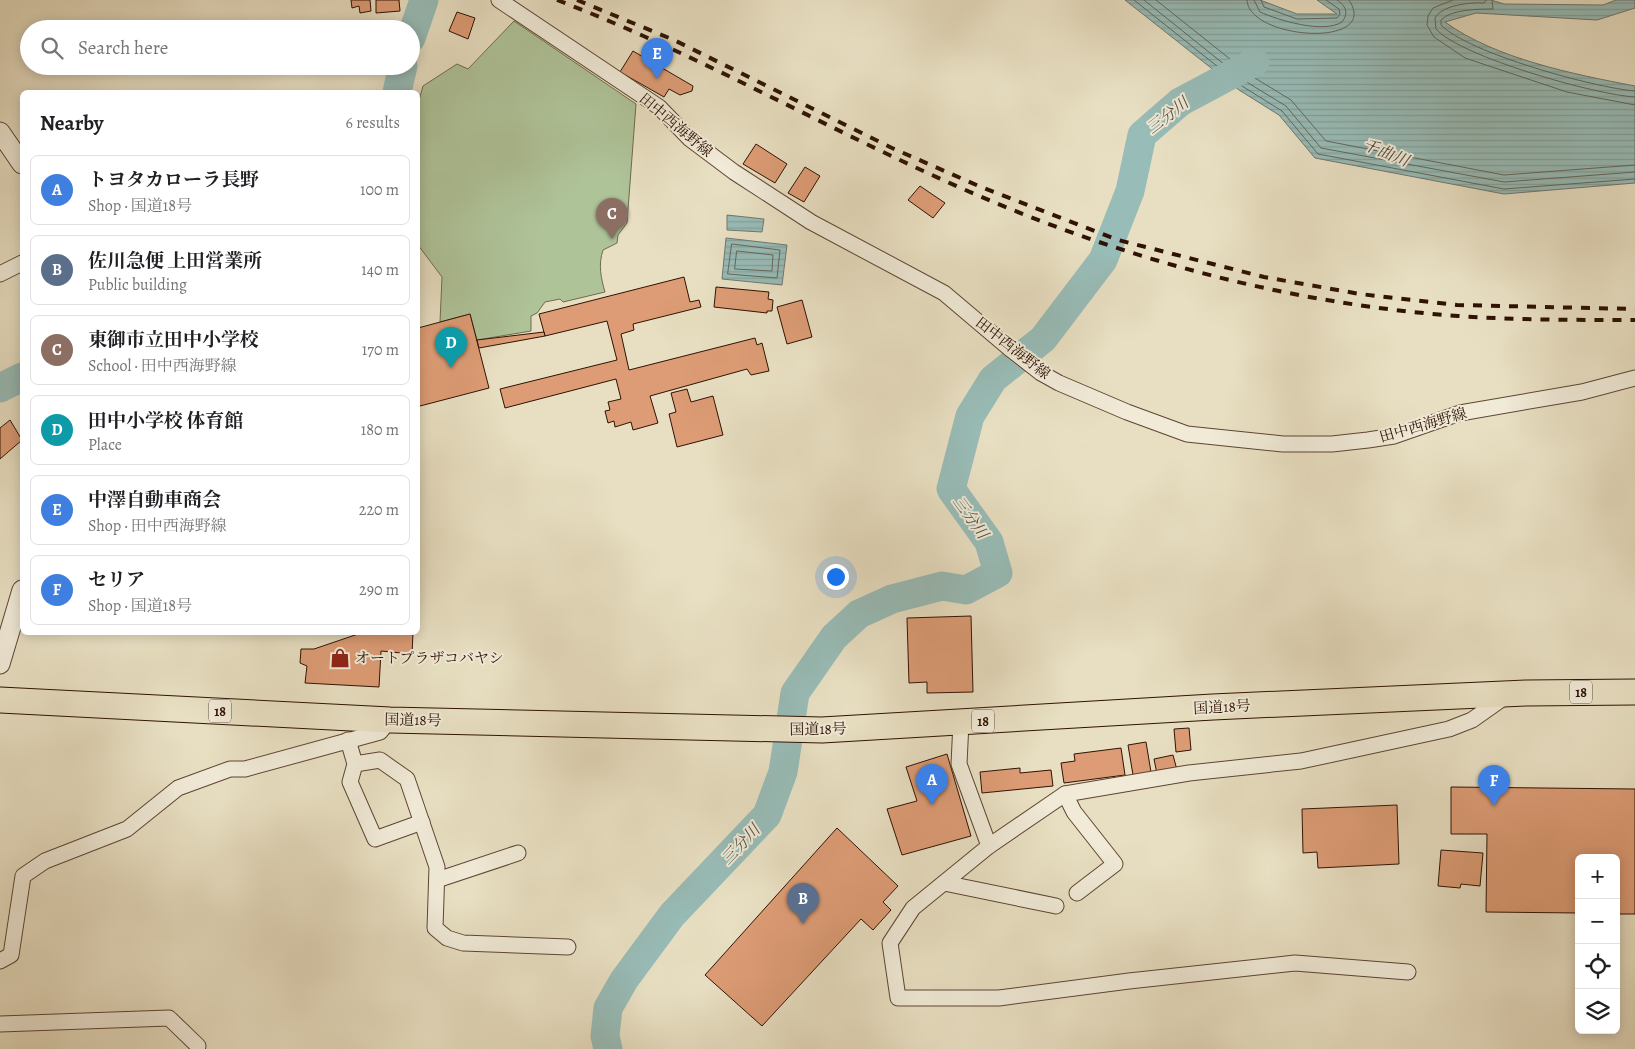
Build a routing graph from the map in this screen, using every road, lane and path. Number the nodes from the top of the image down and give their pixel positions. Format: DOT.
graph roads {
  1 [pos="499,0"];
  2 [pos="0,132"];
  3 [pos="20,161"];
  4 [pos="20,264"];
  5 [pos="0,274"];
  6 [pos="1635,378"];
  7 [pos="20,597"];
  8 [pos="0,664"];
  9 [pos="1635,692"];
  10 [pos="1511,693"];
  11 [pos="0,700"];
  12 [pos="390,720"];
  13 [pos="961,722"];
  14 [pos="348,740"];
  15 [pos="355,764"];
  16 [pos="1065,794"];
  17 [pos="422,822"];
  18 [pos="989,846"];
  19 [pos="518,853"];
  20 [pos="437,880"];
  21 [pos="944,883"];
  22 [pos="1077,893"];
  23 [pos="1056,906"];
  24 [pos="568,948"];
  25 [pos="0,961"];
  26 [pos="1408,972"];
  27 [pos="0,1024"];
  28 [pos="198,1046"];
  1 -- 6 [label="street, 田中西海野線"];
  2 -- 3 [label="street"];
  4 -- 5 [label="street"];
  7 -- 8 [label="street"];
  9 -- 10 [label="highway, 国道18号 / 18"];
  10 -- 13 [label="highway, 国道18号 / 18"];
  10 -- 16 [label="street"];
  11 -- 12 [label="highway, 国道18号 / 18"];
  12 -- 13 [label="highway, 国道18号 / 18"];
  12 -- 14 [label="street"];
  13 -- 18 [label="street"];
  14 -- 15 [label="street"];
  14 -- 25 [label="street"];
  15 -- 17 [label="street"];
  15 -- 17 [label="street"];
  16 -- 18 [label="street"];
  16 -- 22 [label="street"];
  17 -- 20 [label="street"];
  18 -- 21 [label="street"];
  19 -- 20 [label="street"];
  20 -- 24 [label="street"];
  21 -- 23 [label="street"];
  21 -- 26 [label="street"];
  27 -- 28 [label="street"];
}
